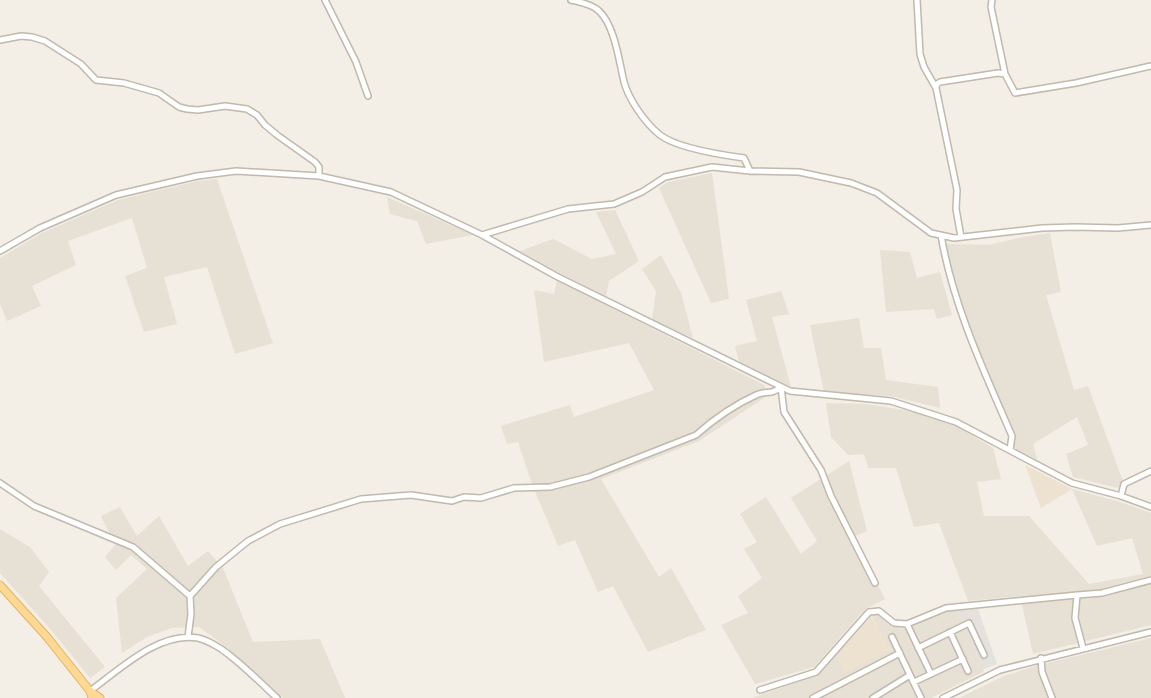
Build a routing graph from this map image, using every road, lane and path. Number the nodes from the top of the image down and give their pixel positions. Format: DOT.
graph roads {
  1 [pos="325,0"];
  2 [pos="571,0"];
  3 [pos="917,0"];
  4 [pos="992,0"];
  5 [pos="0,40"];
  6 [pos="1151,66"];
  7 [pos="1004,74"];
  8 [pos="936,88"];
  9 [pos="368,96"];
  10 [pos="750,171"];
  11 [pos="319,176"];
  12 [pos="1151,225"];
  13 [pos="482,235"];
  14 [pos="941,235"];
  15 [pos="961,237"];
  16 [pos="0,251"];
  17 [pos="781,387"];
  18 [pos="1010,450"];
  19 [pos="1151,471"];
  20 [pos="0,483"];
  21 [pos="1121,496"];
  22 [pos="1151,507"];
  23 [pos="1151,580"];
  24 [pos="875,583"];
  25 [pos="0,585"];
  26 [pos="1077,595"];
  27 [pos="190,596"];
  28 [pos="907,624"];
  29 [pos="950,632"];
  30 [pos="1151,632"];
  31 [pos="188,637"];
  32 [pos="892,637"];
  33 [pos="918,648"];
  34 [pos="1083,648"];
  35 [pos="900,653"];
  36 [pos="984,655"];
  37 [pos="1041,658"];
  38 [pos="963,659"];
  39 [pos="968,671"];
  40 [pos="910,674"];
  41 [pos="931,674"];
  42 [pos="914,682"];
  43 [pos="760,690"];
  44 [pos="91,694"];
  45 [pos="100,698"];
  46 [pos="277,698"];
  47 [pos="813,698"];
  48 [pos="872,698"];
  49 [pos="922,698"];
  50 [pos="943,698"];
  51 [pos="1052,698"];
  1 -- 9 [label="street"];
  2 -- 10 [label="street"];
  3 -- 8 [label="street"];
  4 -- 7 [label="street"];
  5 -- 11 [label="street"];
  6 -- 7 [label="street"];
  7 -- 8 [label="street"];
  8 -- 15 [label="street"];
  10 -- 13 [label="street"];
  10 -- 14 [label="street"];
  11 -- 13 [label="street"];
  11 -- 16 [label="street"];
  12 -- 15 [label="street"];
  13 -- 17 [label="street"];
  14 -- 15 [label="street"];
  14 -- 18 [label="street"];
  17 -- 18 [label="street"];
  17 -- 24 [label="street"];
  17 -- 27 [label="street"];
  18 -- 21 [label="street"];
  19 -- 21 [label="street"];
  20 -- 27 [label="street"];
  21 -- 22 [label="street"];
  23 -- 26 [label="street"];
  25 -- 44 [label="main road"];
  26 -- 28 [label="street"];
  26 -- 34 [label="street"];
  27 -- 31 [label="street"];
  28 -- 33 [label="street"];
  28 -- 43 [label="street"];
  29 -- 33 [label="street"];
  29 -- 36 [label="street"];
  29 -- 38 [label="street"];
  30 -- 34 [label="street"];
  31 -- 44 [label="street"];
  31 -- 46 [label="street"];
  32 -- 35 [label="street"];
  33 -- 41 [label="street"];
  34 -- 37 [label="street"];
  35 -- 40 [label="street"];
  35 -- 47 [label="street"];
  37 -- 50 [label="street"];
  37 -- 51 [label="street"];
  38 -- 39 [label="street"];
  38 -- 41 [label="street"];
  40 -- 42 [label="street"];
  40 -- 48 [label="street"];
  41 -- 42 [label="street"];
  42 -- 49 [label="street"];
  44 -- 45 [label="main road"];
}
